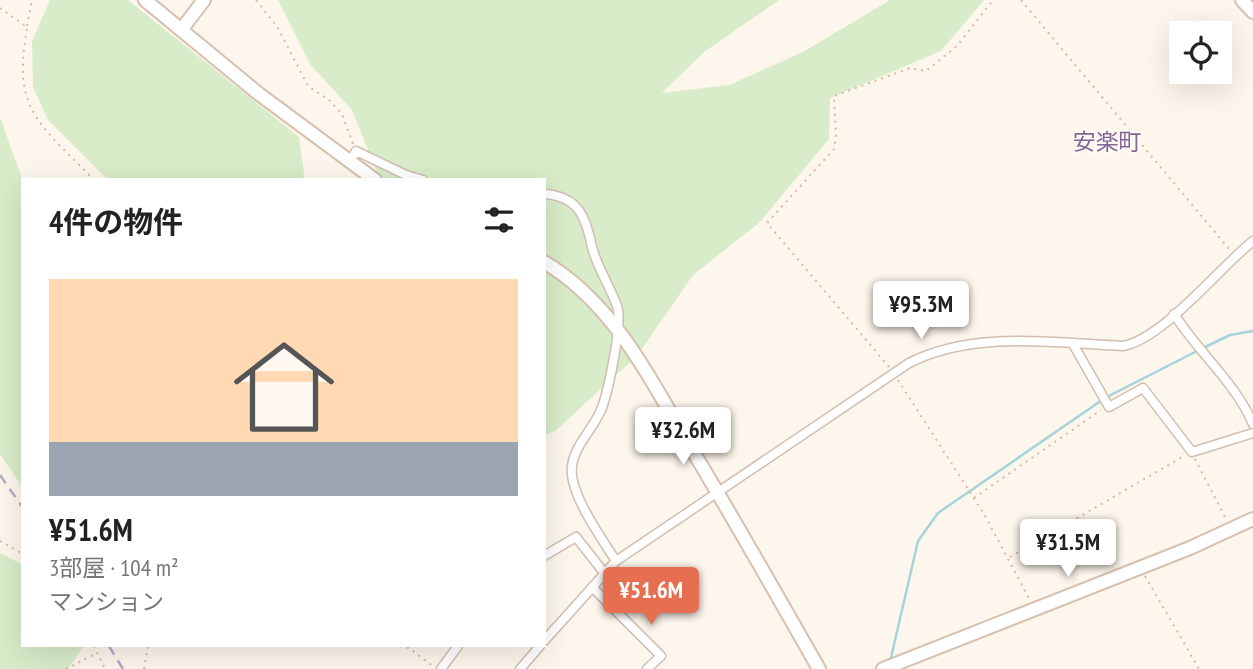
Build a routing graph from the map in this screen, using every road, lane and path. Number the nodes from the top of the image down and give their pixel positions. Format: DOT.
graph roads {
  1 [pos="32,0"];
  2 [pos="145,0"];
  3 [pos="204,0"];
  4 [pos="256,0"];
  5 [pos="993,0"];
  6 [pos="1021,0"];
  7 [pos="1242,0"];
  8 [pos="0,8"];
  9 [pos="1253,12"];
  10 [pos="27,27"];
  11 [pos="181,30"];
  12 [pos="356,151"];
  13 [pos="349,163"];
  14 [pos="92,178"];
  15 [pos="372,178"];
  16 [pos="416,178"];
  17 [pos="546,194"];
  18 [pos="1253,241"];
  19 [pos="1235,256"];
  20 [pos="546,263"];
  21 [pos="1174,314"];
  22 [pos="618,330"];
  23 [pos="1073,344"];
  24 [pos="894,373"];
  25 [pos="1105,401"];
  26 [pos="1253,424"];
  27 [pos="1253,433"];
  28 [pos="1192,452"];
  29 [pos="717,492"];
  30 [pos="973,496"];
  31 [pos="1253,519"];
  32 [pos="1231,529"];
  33 [pos="0,541"];
  34 [pos="21,553"];
  35 [pos="546,555"];
  36 [pos="1009,557"];
  37 [pos="616,561"];
  38 [pos="1140,568"];
  39 [pos="605,573"];
  40 [pos="592,587"];
  41 [pos="1035,610"];
  42 [pos="546,639"];
  43 [pos="94,647"];
  44 [pos="148,647"];
  45 [pos="404,647"];
  46 [pos="457,647"];
  47 [pos="539,647"];
  48 [pos="97,653"];
  49 [pos="889,667"];
  50 [pos="66,669"];
  51 [pos="105,669"];
  52 [pos="144,669"];
  53 [pos="439,669"];
  54 [pos="520,669"];
  55 [pos="647,669"];
  56 [pos="819,669"];
  57 [pos="1199,669"];
  1 -- 10 [label="path"];
  2 -- 11 [label="street"];
  3 -- 11 [label="street"];
  4 -- 12 [label="path"];
  5 -- 24 [label="path"];
  6 -- 19 [label="path"];
  7 -- 9 [label="street"];
  8 -- 10 [label="path"];
  10 -- 14 [label="path"];
  11 -- 13 [label="street"];
  12 -- 13 [label="street"];
  12 -- 16 [label="street"];
  13 -- 15 [label="street"];
  17 -- 22 [label="street"];
  18 -- 19 [label="street"];
  19 -- 21 [label="street"];
  20 -- 22 [label="street"];
  21 -- 23 [label="street"];
  21 -- 26 [label="street"];
  22 -- 29 [label="street"];
  22 -- 37 [label="street"];
  23 -- 24 [label="street"];
  23 -- 25 [label="street"];
  24 -- 29 [label="street"];
  24 -- 30 [label="path"];
  25 -- 28 [label="street"];
  25 -- 30 [label="path"];
  27 -- 28 [label="street"];
  28 -- 32 [label="path"];
  28 -- 36 [label="path"];
  29 -- 37 [label="street"];
  29 -- 56 [label="street"];
  30 -- 36 [label="path"];
  31 -- 32 [label="street"];
  32 -- 38 [label="street"];
  33 -- 34 [label="path"];
  35 -- 39 [label="street"];
  36 -- 41 [label="path"];
  37 -- 39 [label="street"];
  38 -- 41 [label="street"];
  38 -- 57 [label="path"];
  39 -- 40 [label="street"];
  40 -- 42 [label="street"];
  40 -- 55 [label="street"];
  41 -- 49 [label="street"];
  43 -- 48 [label="path"];
  44 -- 52 [label="path"];
  45 -- 53 [label="path"];
  46 -- 53 [label="street"];
  47 -- 54 [label="street"];
  48 -- 50 [label="path"];
  48 -- 51 [label="path"];
}
